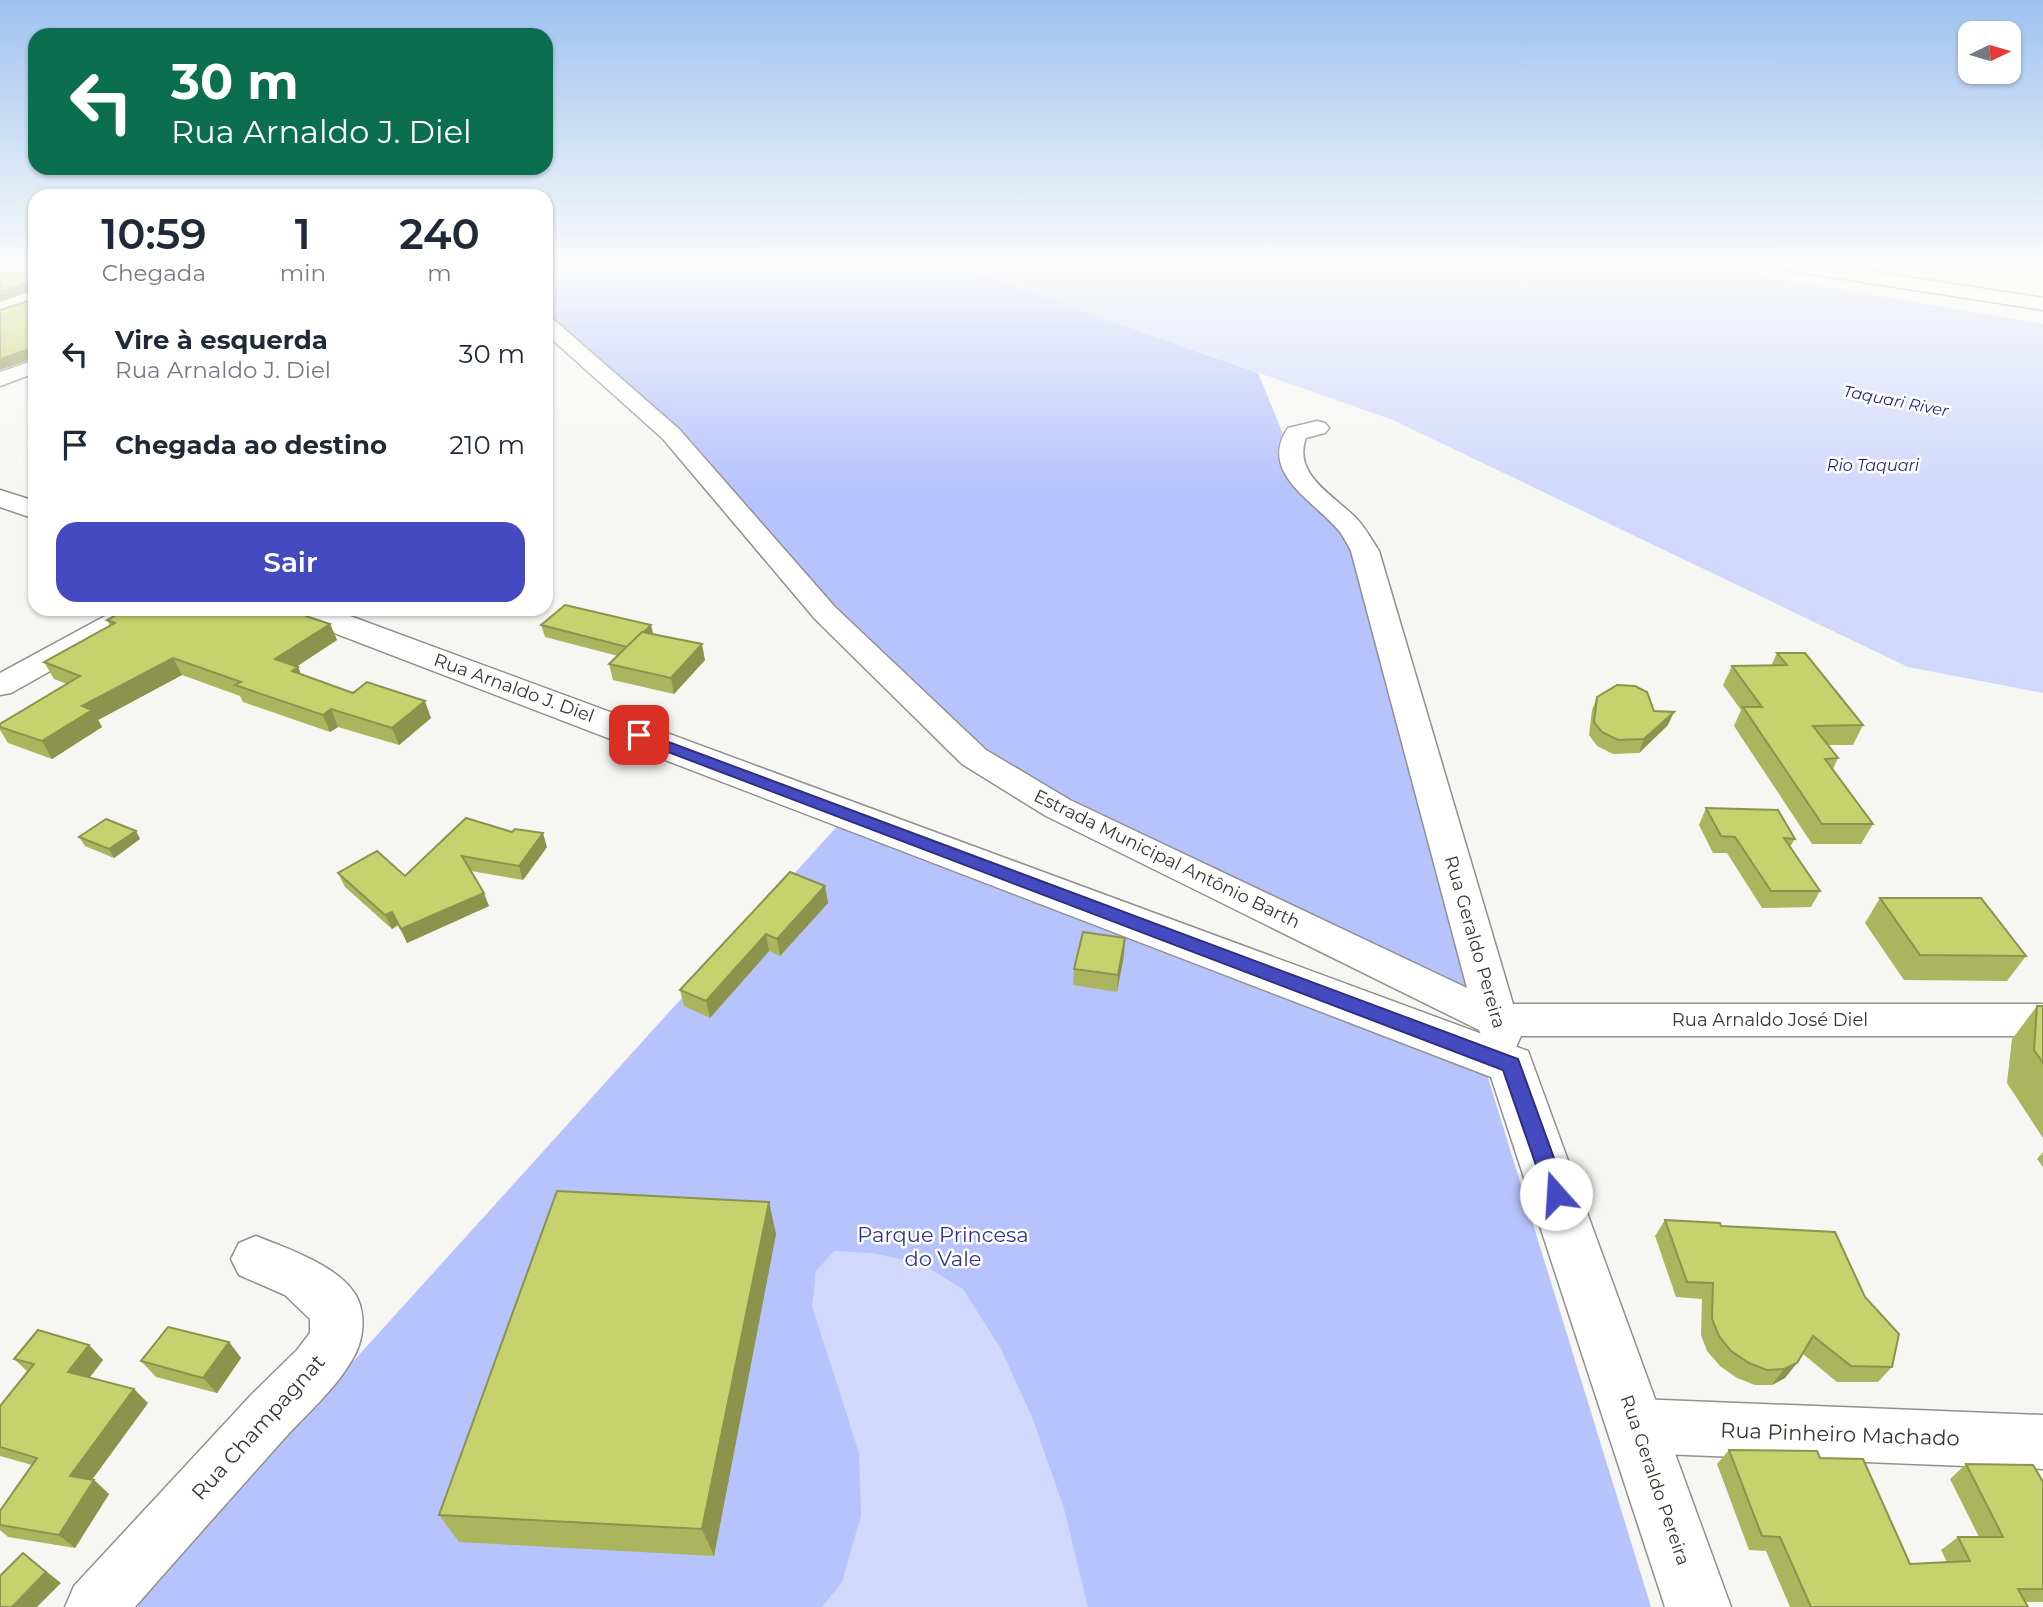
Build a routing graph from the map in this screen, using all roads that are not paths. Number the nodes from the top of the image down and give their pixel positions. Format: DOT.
graph roads {
  1 [pos="564,339"];
  2 [pos="28,369"];
  3 [pos="0,379"];
  4 [pos="1317,428"];
  5 [pos="0,498"];
  6 [pos="28,508"];
  7 [pos="127,616"];
  8 [pos="320,616"];
  9 [pos="0,686"];
  10 [pos="2043,1020"];
  11 [pos="1504,1042"];
  12 [pos="256,1259"];
  13 [pos="1637,1426"];
  14 [pos="2043,1442"];
  15 [pos="95,1607"];
  16 [pos="1698,1607"];
  1 -- 11 [label="street, Estrada Municipal Antônio Barth"];
  2 -- 3 [label="street"];
  4 -- 11 [label="street, Rua Geraldo Pereira"];
  5 -- 6 [label="street"];
  7 -- 9 [label="street"];
  8 -- 11 [label="street, Rua Arnaldo J. Diel"];
  10 -- 11 [label="street, Rua Arnaldo José Diel"];
  11 -- 13 [label="street, Rua Geraldo Pereira"];
  12 -- 15 [label="street, Rua Champagnat"];
  13 -- 14 [label="street, Rua Pinheiro Machado"];
  13 -- 16 [label="street, Rua Geraldo Pereira"];
}
